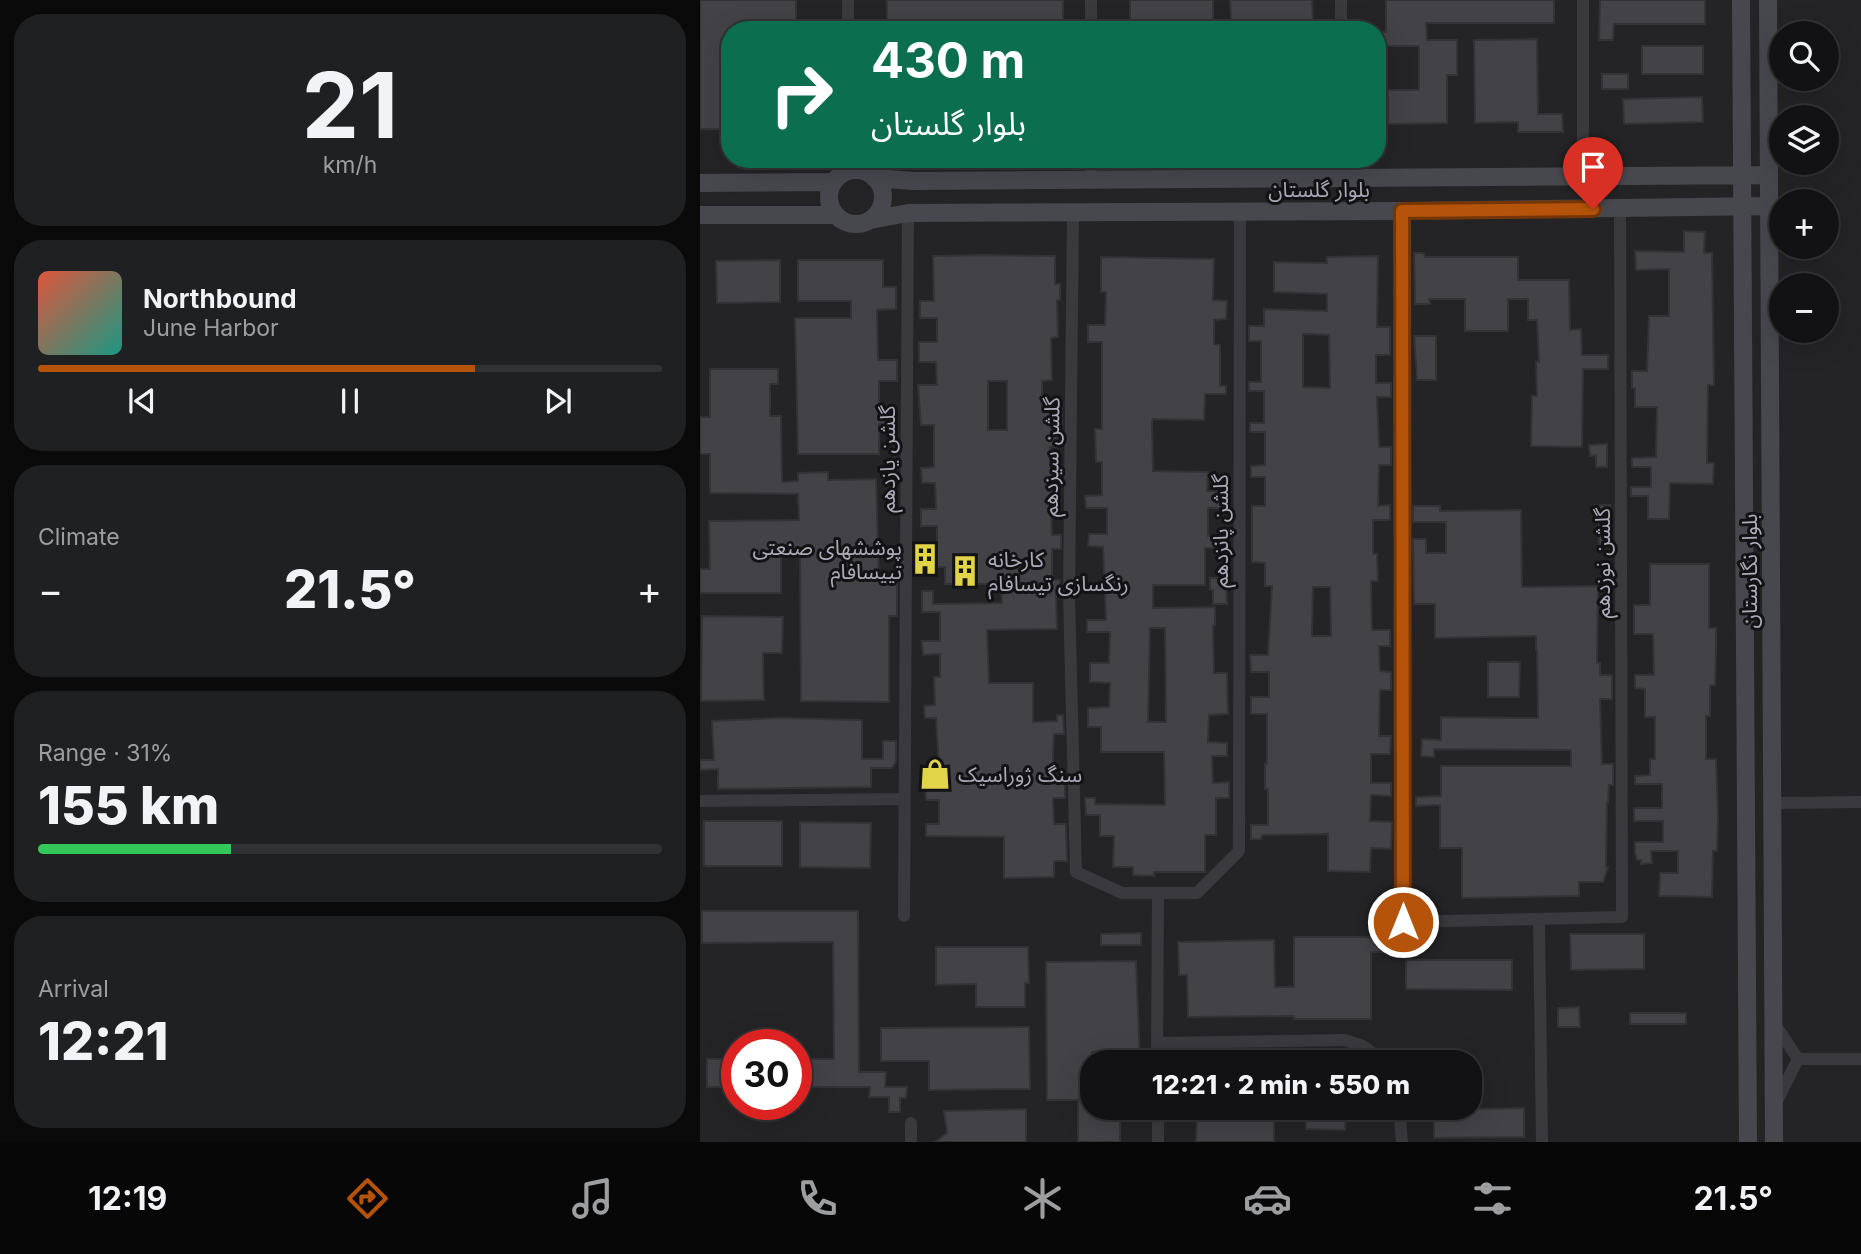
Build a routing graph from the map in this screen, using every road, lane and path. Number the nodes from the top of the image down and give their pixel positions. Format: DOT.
graph roads {
  1 [pos="848,0"];
  2 [pos="1091,0"];
  3 [pos="1341,0"];
  4 [pos="1583,0"];
  5 [pos="1741,0"];
  6 [pos="1768,0"];
  7 [pos="848,21"];
  8 [pos="1091,21"];
  9 [pos="1341,21"];
  10 [pos="846,168"];
  11 [pos="856,168"];
  12 [pos="1091,168"];
  13 [pos="1342,168"];
  14 [pos="1742,175"];
  15 [pos="1769,175"];
  16 [pos="1583,177"];
  17 [pos="874,178"];
  18 [pos="1342,178"];
  19 [pos="1091,180"];
  20 [pos="700,183"];
  21 [pos="833,183"];
  22 [pos="1769,189"];
  23 [pos="1742,206"];
  24 [pos="1769,206"];
  25 [pos="1620,208"];
  26 [pos="1402,211"];
  27 [pos="1073,212"];
  28 [pos="1240,212"];
  29 [pos="908,213"];
  30 [pos="700,215"];
  31 [pos="836,215"];
  32 [pos="870,220"];
  33 [pos="1769,259"];
  34 [pos="904,799"];
  35 [pos="700,801"];
  36 [pos="1861,802"];
  37 [pos="1773,803"];
  38 [pos="1158,893"];
  39 [pos="904,916"];
  40 [pos="1539,919"];
  41 [pos="1773,1021"];
  42 [pos="1157,1043"];
  43 [pos="1157,1050"];
  44 [pos="1368,1050"];
  45 [pos="1798,1059"];
  46 [pos="1861,1059"];
  47 [pos="1773,1108"];
  48 [pos="1158,1120"];
  49 [pos="1400,1120"];
  50 [pos="911,1123"];
  51 [pos="911,1142"];
  52 [pos="1158,1142"];
  53 [pos="1402,1142"];
  54 [pos="1542,1142"];
  55 [pos="1748,1142"];
  56 [pos="1774,1142"];
  1 -- 7 [label="street"];
  2 -- 8 [label="street"];
  3 -- 9 [label="street"];
  4 -- 16 [label="street"];
  5 -- 14 [label="street, بلوار نگارستان"];
  6 -- 15 [label="street, بلوار نگارستان"];
  10 -- 21 [label="street"];
  11 -- 17 [label="street"];
  12 -- 19 [label="street"];
  13 -- 18 [label="street"];
  14 -- 15 [label="street, بلوار گلستان"];
  14 -- 16 [label="street, بلوار گلستان"];
  14 -- 23 [label="street, بلوار نگارستان"];
  15 -- 22 [label="street, بلوار نگارستان"];
  16 -- 18 [label="street, بلوار گلستان"];
  17 -- 19 [label="street, بلوار گلستان"];
  17 -- 32 [label="street"];
  18 -- 19 [label="street, بلوار گلستان"];
  20 -- 21 [label="street"];
  21 -- 31 [label="street"];
  23 -- 24 [label="street, بلوار گلستان"];
  23 -- 25 [label="street, بلوار گلستان"];
  23 -- 55 [label="street, بلوار نگارستان"];
  25 -- 26 [label="street, بلوار گلستان"];
  25 -- 40 [label="street, گلشن نوزدهم"];
  26 -- 28 [label="street, بلوار گلستان"];
  26 -- 40 [label="street"];
  27 -- 28 [label="street, بلوار گلستان"];
  27 -- 29 [label="street, بلوار گلستان"];
  27 -- 38 [label="street, گلشن سیزدهم"];
  28 -- 38 [label="street, گلشن پانزدهم"];
  29 -- 32 [label="street, بلوار گلستان"];
  29 -- 34 [label="street, گلشن یازدهم"];
  30 -- 31 [label="street"];
  31 -- 32 [label="street"];
  33 -- 37 [label="street, بلوار نگارستان"];
  34 -- 35 [label="street"];
  34 -- 39 [label="street, گلشن یازدهم"];
  36 -- 37 [label="street"];
  37 -- 41 [label="street, بلوار نگارستان"];
  38 -- 42 [label="street"];
  40 -- 54 [label="street"];
  41 -- 45 [label="street"];
  41 -- 47 [label="street, بلوار نگارستان"];
  42 -- 43 [label="street"];
  42 -- 44 [label="street"];
  45 -- 46 [label="street"];
  45 -- 47 [label="street"];
  47 -- 56 [label="street, بلوار نگارستان"];
  48 -- 52 [label="street"];
  49 -- 53 [label="street"];
  50 -- 51 [label="street"];
}
